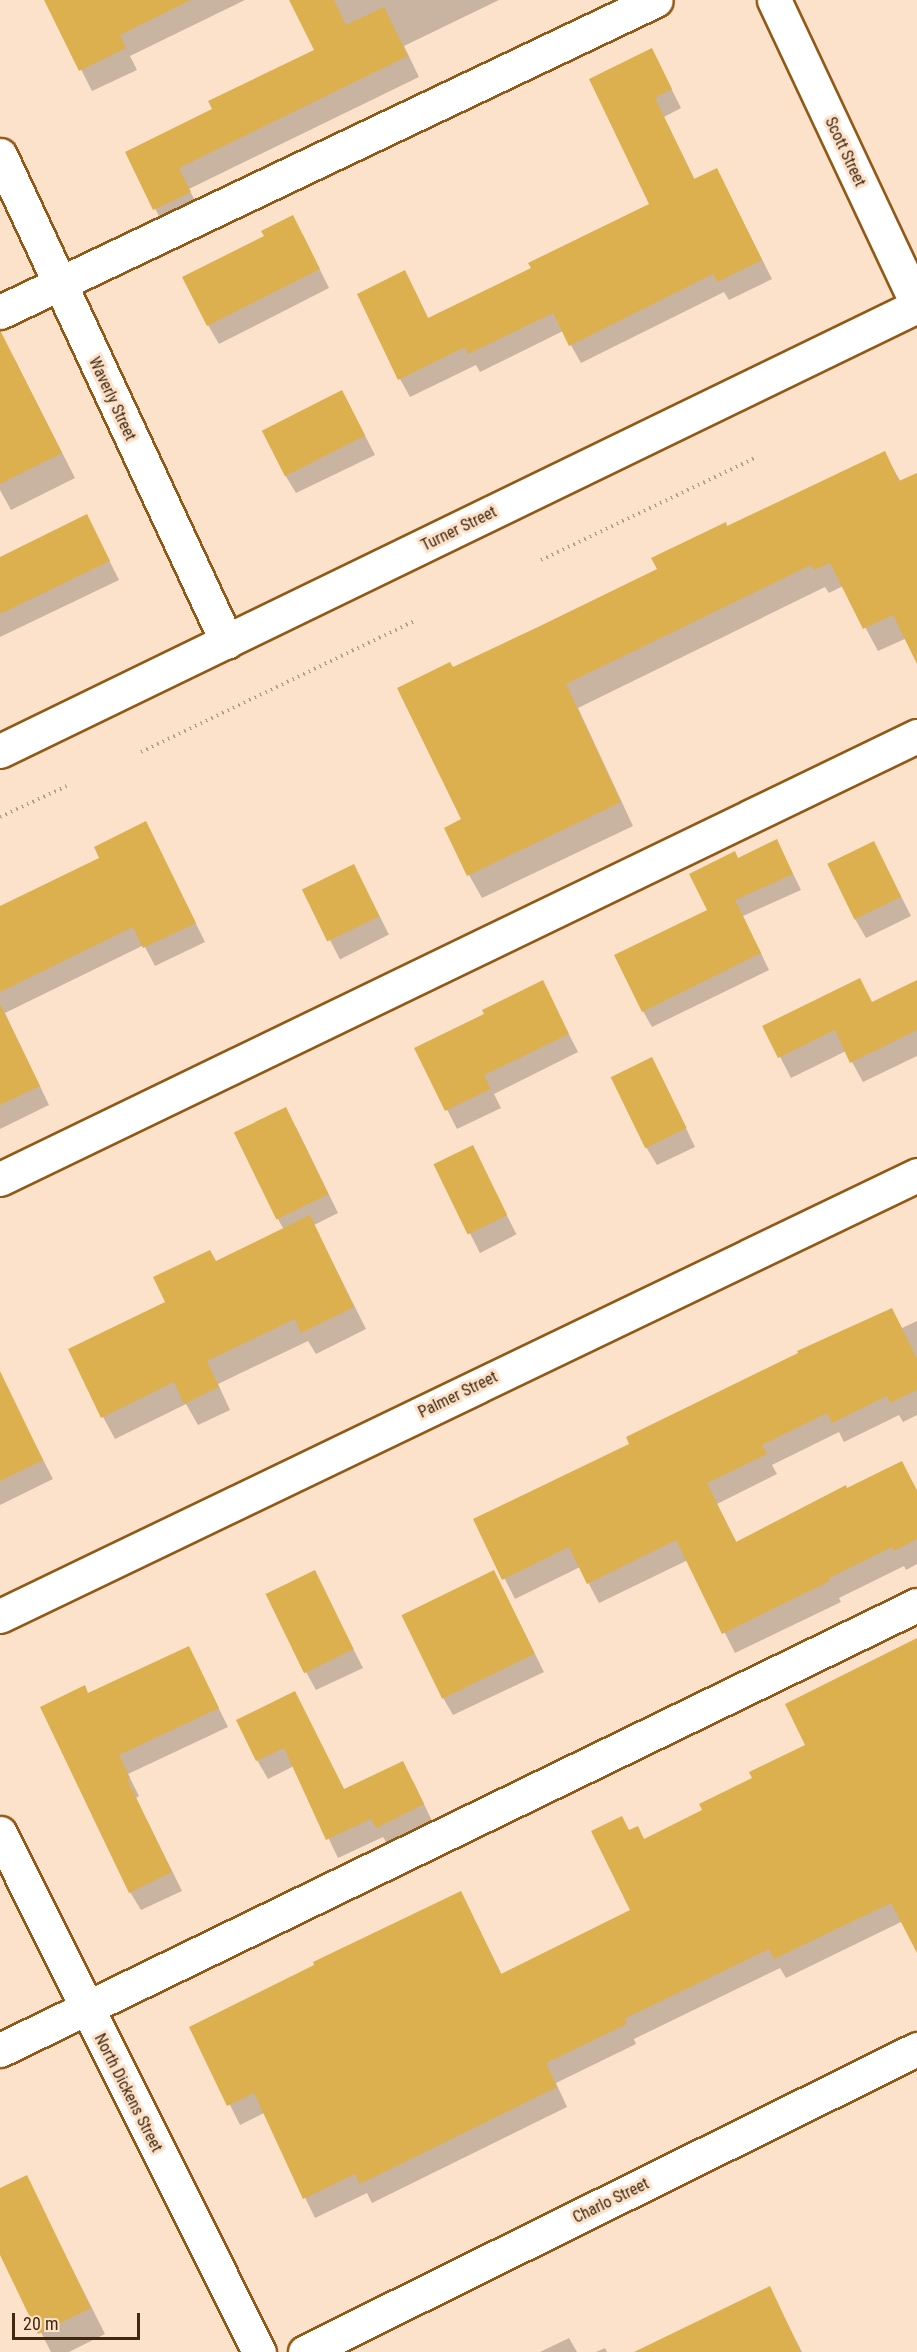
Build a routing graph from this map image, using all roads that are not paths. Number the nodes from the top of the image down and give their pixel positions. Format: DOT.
graph roads {
  1 [pos="656,0"];
  2 [pos="774,0"];
  3 [pos="0,155"];
  4 [pos="58,284"];
  5 [pos="917,305"];
  6 [pos="0,312"];
  7 [pos="226,642"];
  8 [pos="917,736"];
  9 [pos="0,752"];
  10 [pos="917,1175"];
  11 [pos="0,1179"];
  12 [pos="917,1605"];
  13 [pos="0,1616"];
  14 [pos="0,1833"];
  15 [pos="86,2009"];
  16 [pos="917,2049"];
  17 [pos="0,2050"];
  18 [pos="259,2352"];
  19 [pos="305,2352"];
  1 -- 4 [label="street"];
  2 -- 5 [label="street, Scott Street"];
  3 -- 4 [label="street, Waverly Street"];
  4 -- 6 [label="street"];
  4 -- 7 [label="street, Waverly Street"];
  5 -- 7 [label="street, Turner Street"];
  7 -- 9 [label="street, Turner Street"];
  8 -- 11 [label="street"];
  10 -- 13 [label="street, Palmer Street"];
  12 -- 15 [label="street"];
  14 -- 15 [label="street, North Dickens Street"];
  15 -- 17 [label="street"];
  15 -- 18 [label="street, North Dickens Street"];
  16 -- 19 [label="street, Charlo Street"];
}
